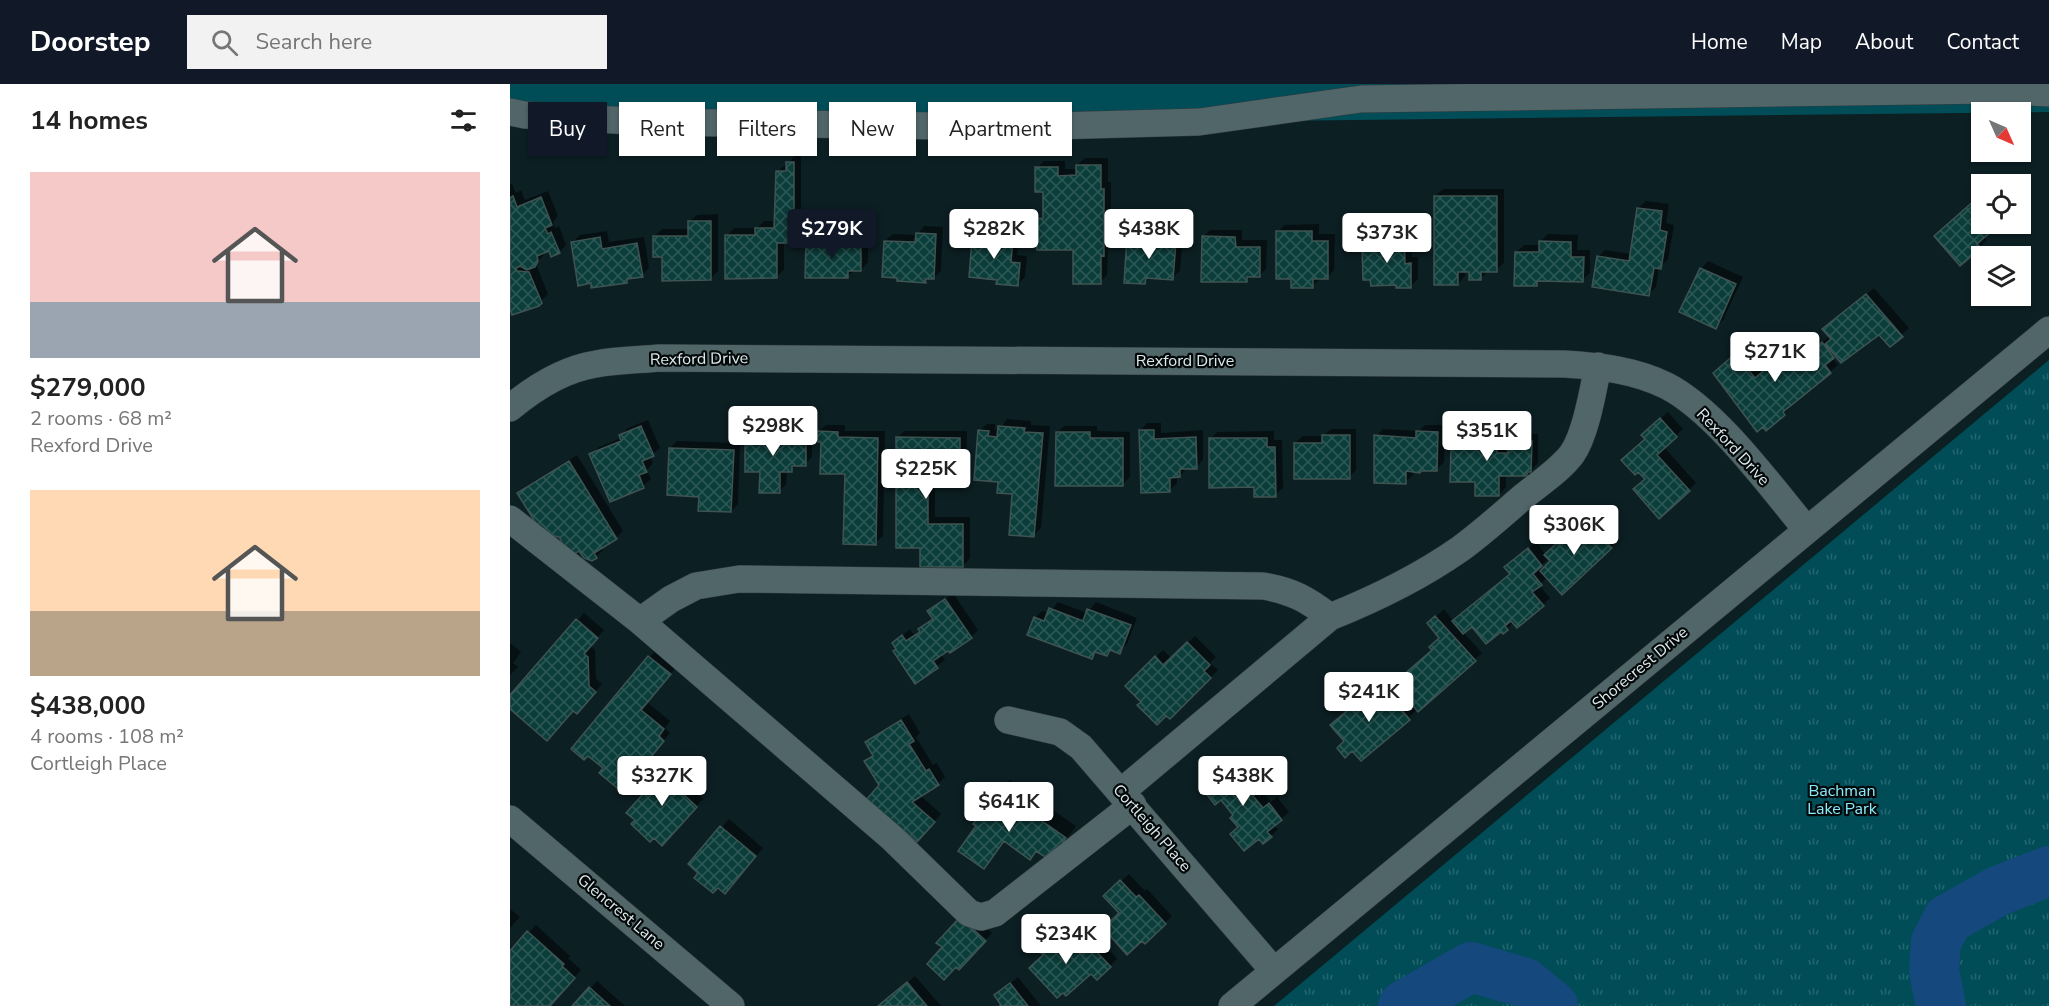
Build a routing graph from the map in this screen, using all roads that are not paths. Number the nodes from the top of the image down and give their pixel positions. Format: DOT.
graph roads {
  1 [pos="2049,93"];
  2 [pos="510,112"];
  3 [pos="2049,330"];
  4 [pos="1598,366"];
  5 [pos="510,408"];
  6 [pos="510,519"];
  7 [pos="1807,530"];
  8 [pos="1330,617"];
  9 [pos="640,621"];
  10 [pos="1008,720"];
  11 [pos="1127,798"];
  12 [pos="510,819"];
  13 [pos="1274,970"];
  14 [pos="731,1006"];
  15 [pos="1232,1006"];
  1 -- 2 [label="street"];
  3 -- 7 [label="street, Shorecrest Drive"];
  4 -- 5 [label="street, Rexford Drive"];
  4 -- 7 [label="street, Rexford Drive"];
  4 -- 8 [label="street"];
  6 -- 9 [label="street"];
  7 -- 13 [label="street, Shorecrest Drive"];
  8 -- 9 [label="street"];
  8 -- 11 [label="street"];
  9 -- 11 [label="street"];
  10 -- 11 [label="street, Cortleigh Place"];
  11 -- 13 [label="street, Cortleigh Place"];
  12 -- 14 [label="street, Glencrest Lane"];
  13 -- 15 [label="street, Shorecrest Drive"];
}
